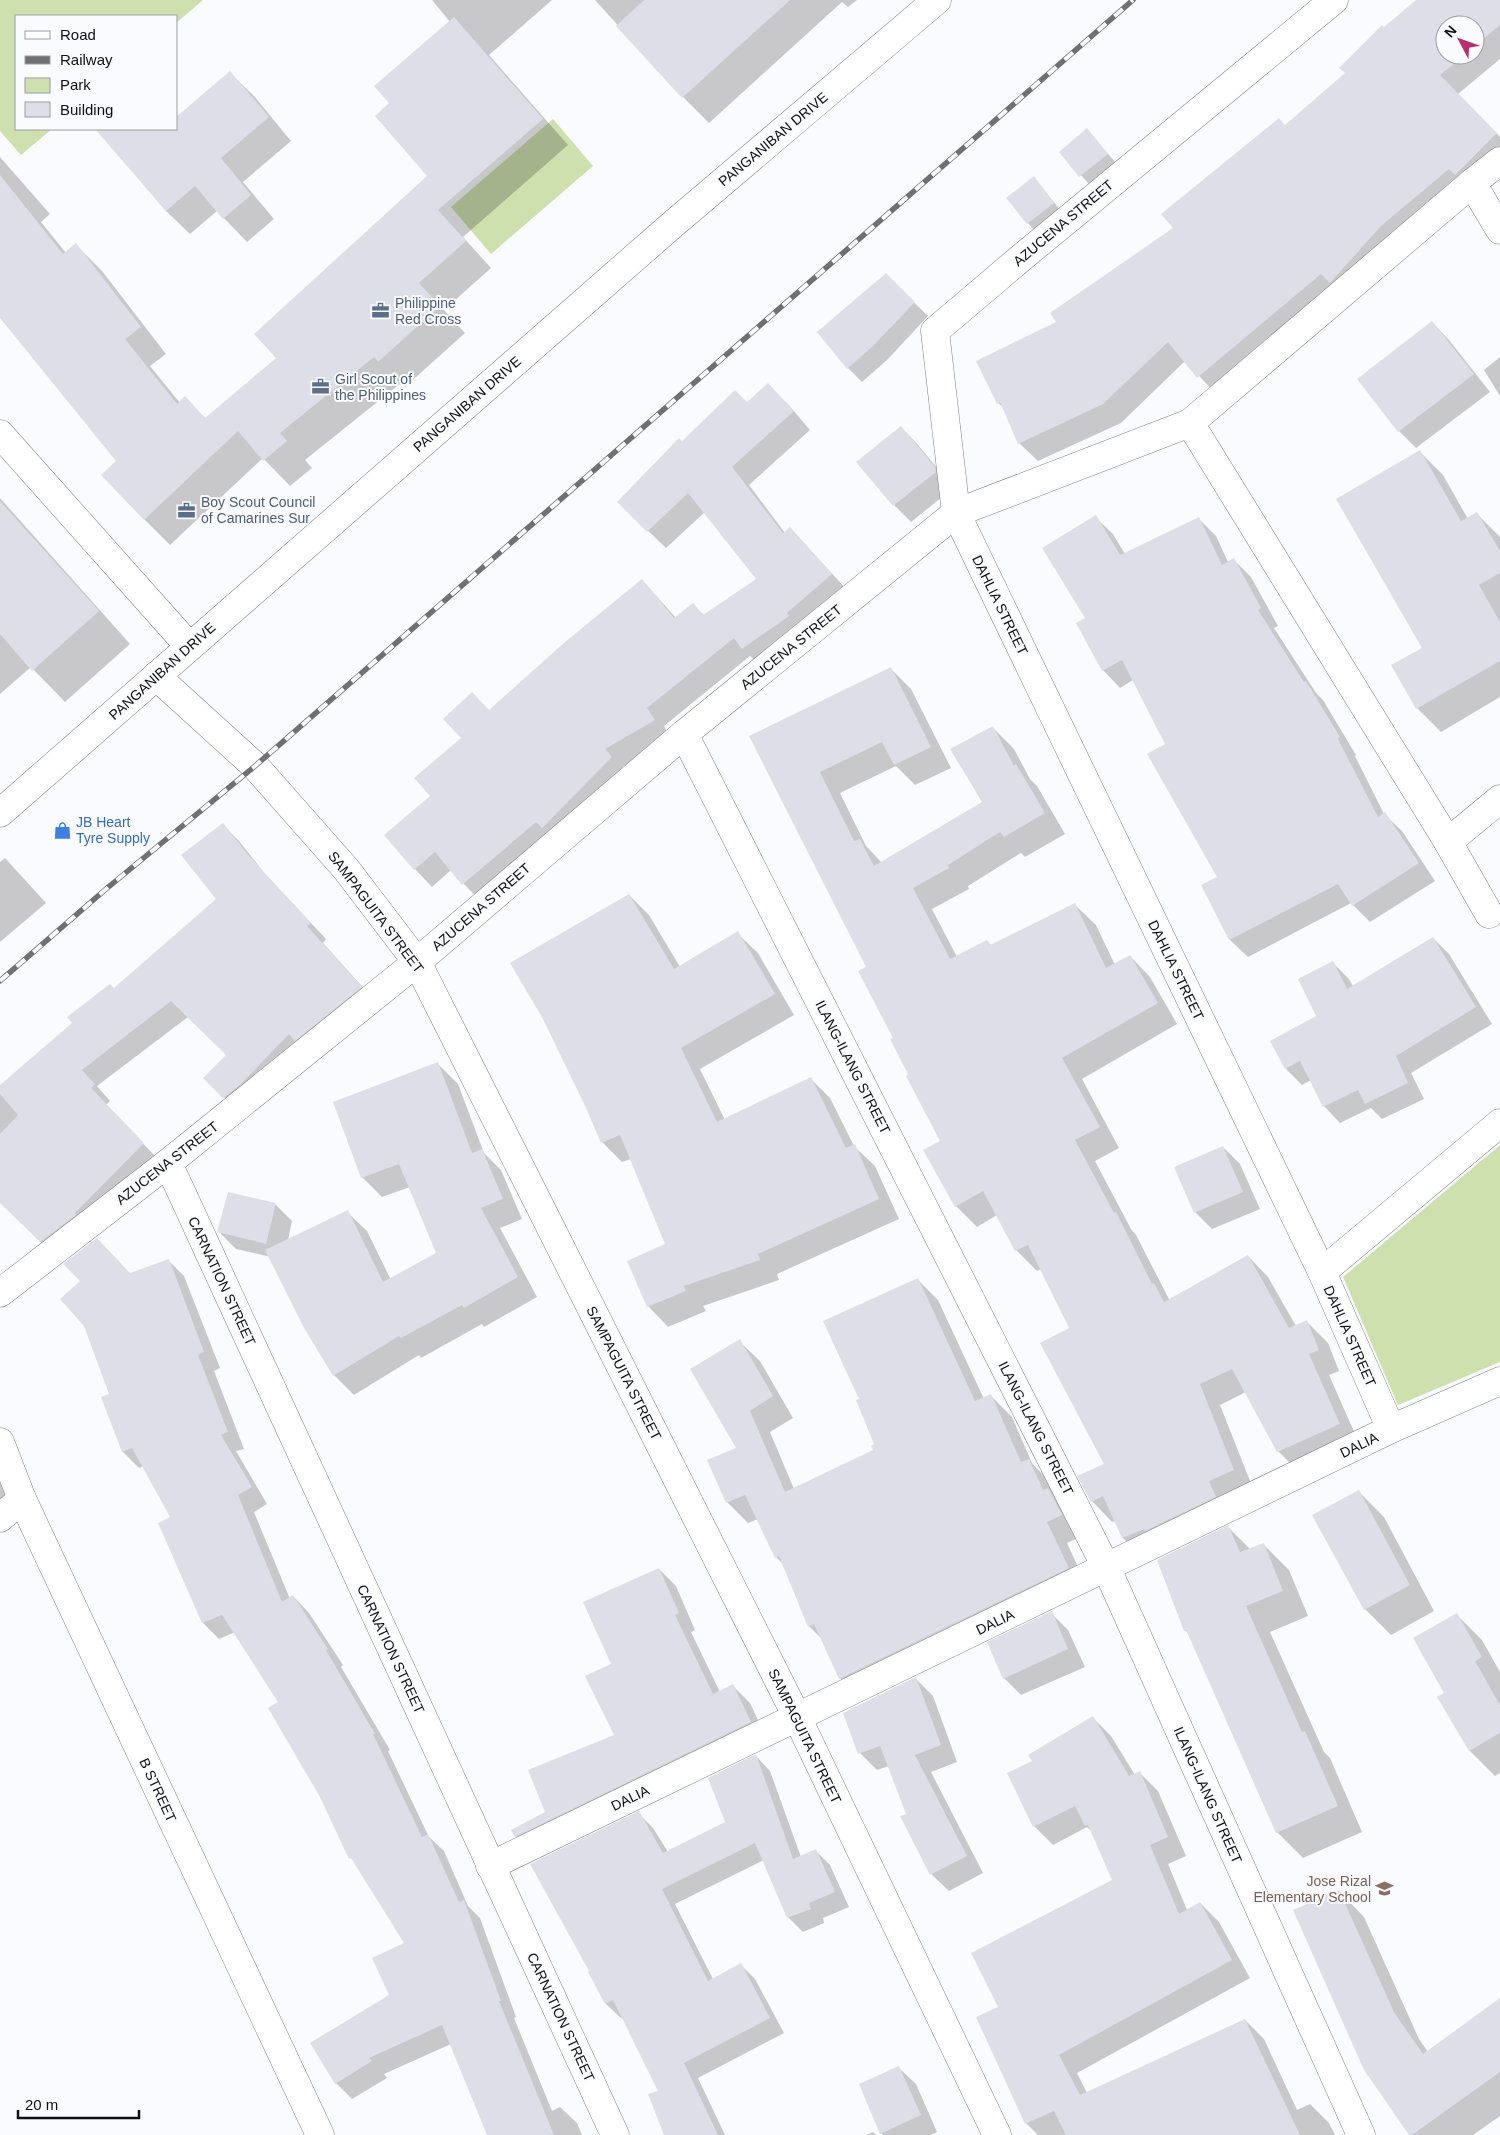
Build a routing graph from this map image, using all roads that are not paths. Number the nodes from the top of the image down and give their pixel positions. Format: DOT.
graph roads {
  1 [pos="938,0"];
  2 [pos="1334,0"];
  3 [pos="1500,161"];
  4 [pos="1472,182"];
  5 [pos="1500,230"];
  6 [pos="1190,423"];
  7 [pos="0,434"];
  8 [pos="956,513"];
  9 [pos="189,646"];
  10 [pos="156,676"];
  11 [pos="684,734"];
  12 [pos="1500,799"];
  13 [pos="0,813"];
  14 [pos="1448,842"];
  15 [pos="1489,914"];
  16 [pos="417,962"];
  17 [pos="1500,1123"];
  18 [pos="168,1163"];
  19 [pos="1322,1272"];
  20 [pos="0,1293"];
  21 [pos="1500,1381"];
  22 [pos="1390,1429"];
  23 [pos="0,1442"];
  24 [pos="22,1499"];
  25 [pos="0,1518"];
  26 [pos="1107,1569"];
  27 [pos="797,1717"];
  28 [pos="490,1866"];
  29 [pos="320,2135"];
  30 [pos="616,2135"];
  31 [pos="997,2135"];
  32 [pos="1361,2135"];
  1 -- 9 [label="street, PANGANIBAN DRIVE"];
  2 -- 8 [label="street, AZUCENA STREET"];
  3 -- 4 [label="street, AZUCENA STREET"];
  4 -- 5 [label="street"];
  4 -- 6 [label="street, AZUCENA STREET"];
  6 -- 8 [label="street, AZUCENA STREET"];
  6 -- 14 [label="street"];
  7 -- 9 [label="street"];
  8 -- 11 [label="street, AZUCENA STREET"];
  8 -- 19 [label="street, DAHLIA STREET"];
  9 -- 10 [label="street, PANGANIBAN DRIVE"];
  10 -- 13 [label="street, PANGANIBAN DRIVE"];
  10 -- 16 [label="street, SAMPAGUITA STREET"];
  11 -- 16 [label="street, AZUCENA STREET"];
  11 -- 26 [label="street, ILANG-ILANG STREET"];
  12 -- 14 [label="street"];
  14 -- 15 [label="street"];
  16 -- 18 [label="street, AZUCENA STREET"];
  16 -- 27 [label="street, SAMPAGUITA STREET"];
  17 -- 19 [label="street"];
  18 -- 20 [label="street, AZUCENA STREET"];
  18 -- 28 [label="street, CARNATION STREET"];
  19 -- 22 [label="street, DAHLIA STREET"];
  21 -- 22 [label="street, DALIA"];
  22 -- 26 [label="street, DALIA"];
  23 -- 24 [label="street, B STREET"];
  24 -- 25 [label="street"];
  24 -- 29 [label="street, B STREET"];
  26 -- 27 [label="street, DALIA"];
  26 -- 32 [label="street, ILANG-ILANG STREET"];
  27 -- 28 [label="street, DALIA"];
  27 -- 31 [label="street, SAMPAGUITA STREET"];
  28 -- 30 [label="street, CARNATION STREET"];
}
